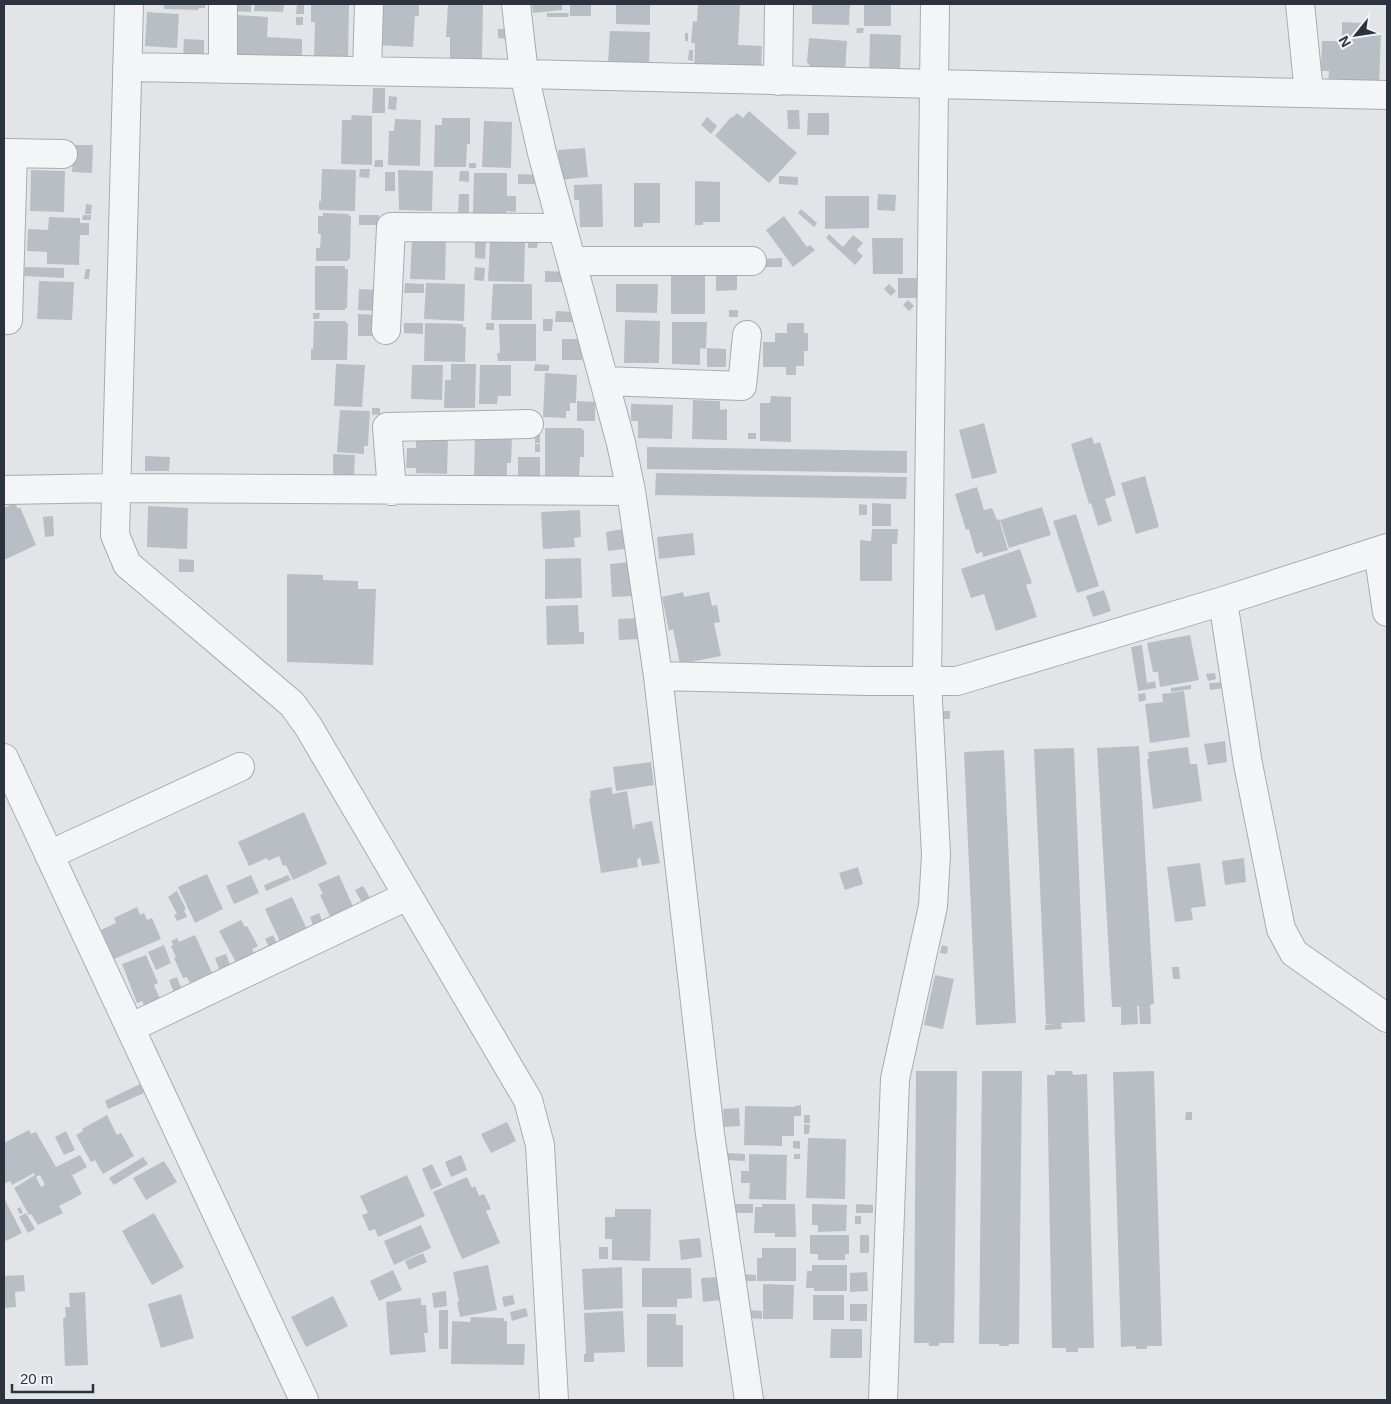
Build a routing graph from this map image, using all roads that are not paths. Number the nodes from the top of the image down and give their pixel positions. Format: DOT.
graph roads {
  1 [pos="129,4"];
  2 [pos="223,4"];
  3 [pos="369,4"];
  4 [pos="516,4"];
  5 [pos="779,4"];
  6 [pos="934,4"];
  7 [pos="1300,4"];
  8 [pos="127,67"];
  9 [pos="223,69"];
  10 [pos="368,71"];
  11 [pos="524,74"];
  12 [pos="778,81"];
  13 [pos="933,85"];
  14 [pos="1310,93"];
  15 [pos="1387,95"];
  16 [pos="8,153"];
  17 [pos="64,154"];
  18 [pos="562,228"];
  19 [pos="572,261"];
  20 [pos="752,262"];
  21 [pos="8,320"];
  22 [pos="386,330"];
  23 [pos="746,335"];
  24 [pos="604,381"];
  25 [pos="529,424"];
  26 [pos="116,488"];
  27 [pos="4,490"];
  28 [pos="392,491"];
  29 [pos="631,491"];
  30 [pos="1383,549"];
  31 [pos="1223,601"];
  32 [pos="1387,612"];
  33 [pos="658,676"];
  34 [pos="927,681"];
  35 [pos="4,758"];
  36 [pos="240,767"];
  37 [pos="49,855"];
  38 [pos="408,896"];
  39 [pos="1387,1018"];
  40 [pos="130,1028"];
  41 [pos="304,1400"];
  42 [pos="554,1400"];
  43 [pos="749,1400"];
  44 [pos="883,1400"];
  1 -- 8 [label="street"];
  2 -- 9 [label="street"];
  3 -- 10 [label="street"];
  4 -- 11 [label="street"];
  5 -- 12 [label="street"];
  6 -- 13 [label="street"];
  7 -- 14 [label="street"];
  8 -- 9 [label="street"];
  8 -- 26 [label="street"];
  9 -- 10 [label="street"];
  10 -- 11 [label="street"];
  11 -- 12 [label="street"];
  11 -- 18 [label="street"];
  12 -- 13 [label="street"];
  13 -- 14 [label="street"];
  13 -- 34 [label="street"];
  14 -- 15 [label="street"];
  16 -- 17 [label="street"];
  16 -- 21 [label="street"];
  18 -- 19 [label="street"];
  18 -- 22 [label="street"];
  19 -- 20 [label="street"];
  19 -- 24 [label="street"];
  23 -- 24 [label="street"];
  24 -- 29 [label="street"];
  25 -- 28 [label="street"];
  26 -- 27 [label="street"];
  26 -- 28 [label="street"];
  26 -- 38 [label="street"];
  28 -- 29 [label="street"];
  29 -- 33 [label="street"];
  30 -- 31 [label="street"];
  30 -- 32 [label="street"];
  31 -- 34 [label="street"];
  31 -- 39 [label="street"];
  33 -- 34 [label="street"];
  33 -- 43 [label="street"];
  34 -- 44 [label="street"];
  35 -- 37 [label="street"];
  36 -- 37 [label="street"];
  37 -- 40 [label="street"];
  38 -- 40 [label="street"];
  38 -- 42 [label="street"];
  40 -- 41 [label="street"];
}
